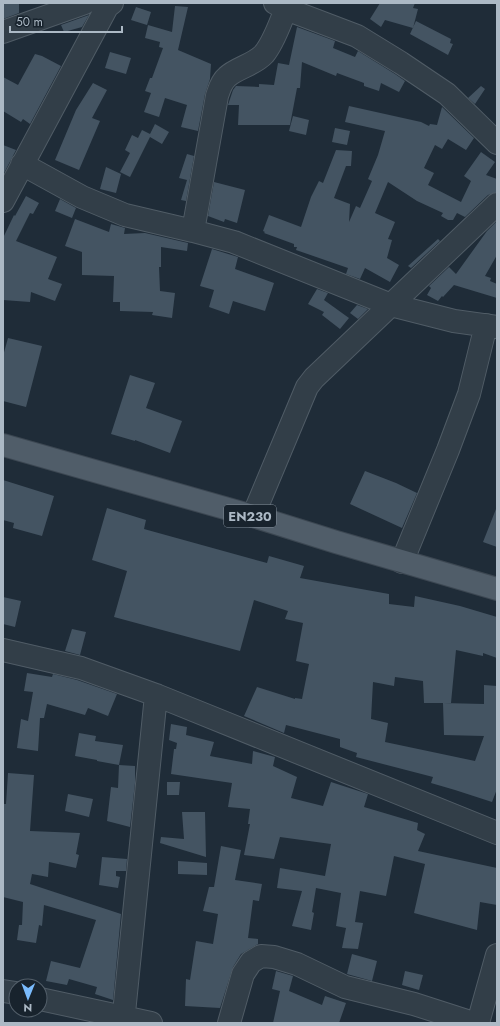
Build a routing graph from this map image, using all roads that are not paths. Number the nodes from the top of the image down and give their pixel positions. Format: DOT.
graph roads {
  1 [pos="85,3"];
  2 [pos="112,3"];
  3 [pos="281,6"];
  4 [pos="3,32"];
  5 [pos="497,144"];
  6 [pos="22,164"];
  7 [pos="3,201"];
  8 [pos="497,204"];
  9 [pos="192,231"];
  10 [pos="391,305"];
  11 [pos="492,326"];
  12 [pos="3,445"];
  13 [pos="253,516"];
  14 [pos="402,562"];
  15 [pos="497,589"];
  16 [pos="3,650"];
  17 [pos="156,695"];
  18 [pos="497,832"];
  19 [pos="497,955"];
  20 [pos="48,1001"];
  21 [pos="123,1020"];
  22 [pos="151,1023"];
  23 [pos="229,1023"];
  24 [pos="473,1023"];
  25 [pos="478,1023"];
  1 -- 4 [label="street"];
  2 -- 6 [label="street"];
  3 -- 5 [label="street"];
  3 -- 9 [label="street"];
  6 -- 7 [label="street"];
  6 -- 9 [label="street"];
  8 -- 10 [label="street"];
  9 -- 10 [label="street"];
  10 -- 11 [label="street"];
  10 -- 13 [label="street"];
  11 -- 14 [label="street"];
  12 -- 13 [label="main road, EN230"];
  13 -- 14 [label="main road, EN230"];
  14 -- 15 [label="main road, EN230"];
  16 -- 17 [label="street"];
  17 -- 18 [label="street"];
  17 -- 21 [label="street"];
  19 -- 25 [label="street"];
  20 -- 21 [label="street"];
  21 -- 22 [label="street"];
  23 -- 24 [label="street"];
}
